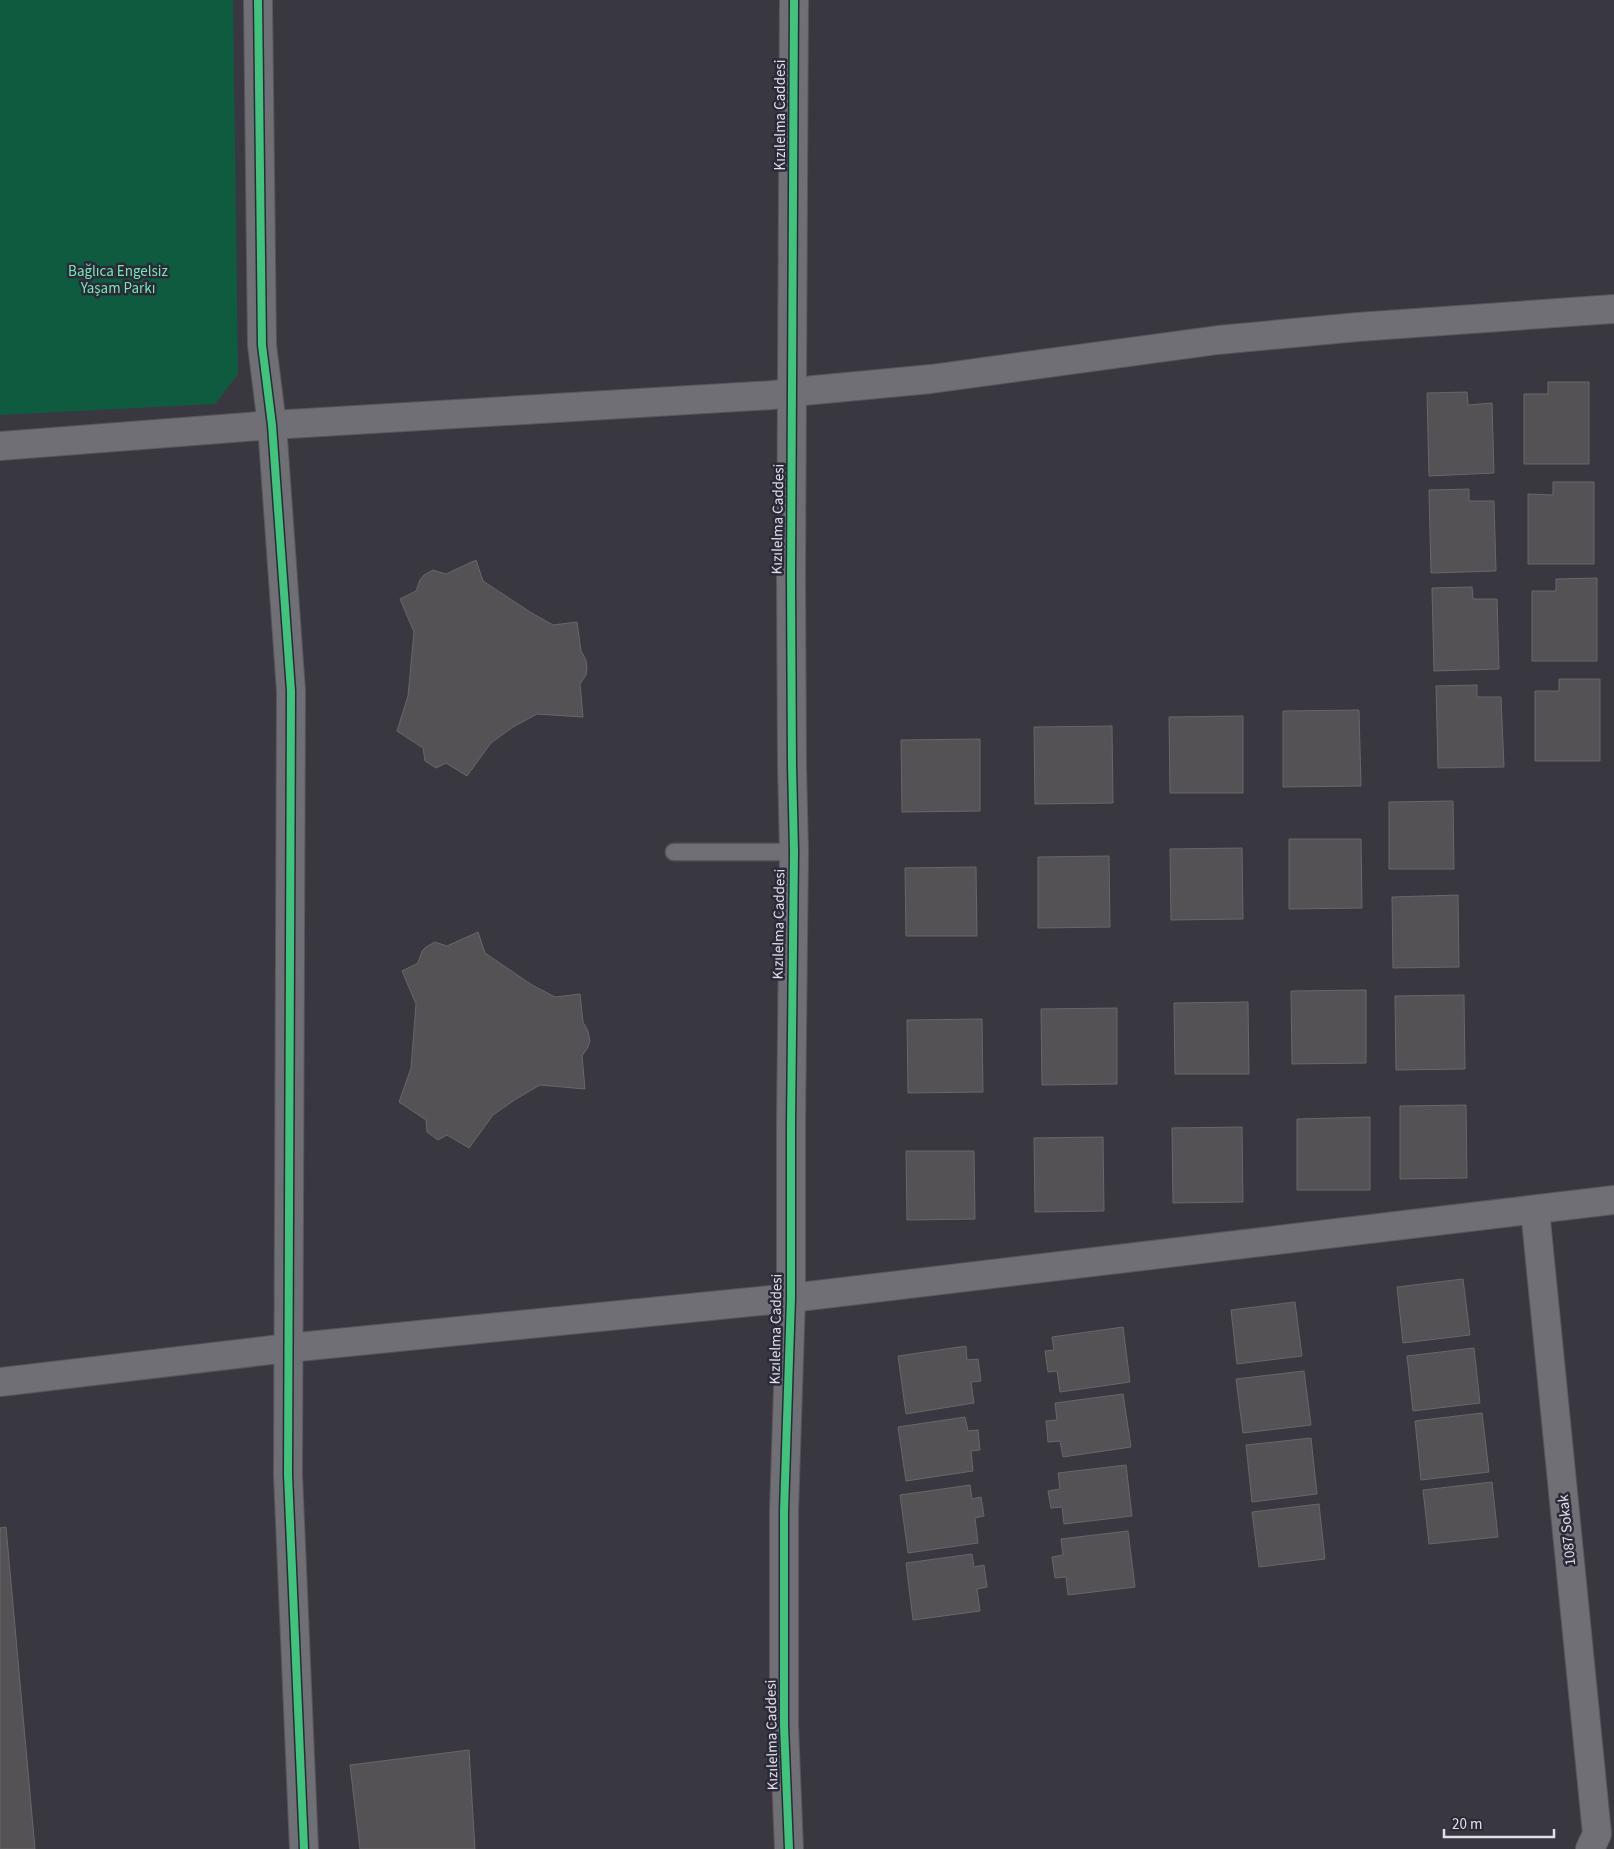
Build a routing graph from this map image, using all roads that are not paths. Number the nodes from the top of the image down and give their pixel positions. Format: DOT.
graph roads {
  1 [pos="258,0"];
  2 [pos="794,0"];
  3 [pos="1614,309"];
  4 [pos="793,392"];
  5 [pos="272,425"];
  6 [pos="0,446"];
  7 [pos="674,852"];
  8 [pos="794,852"];
  9 [pos="1614,1200"];
  10 [pos="1534,1210"];
  11 [pos="792,1298"];
  12 [pos="288,1348"];
  13 [pos="0,1382"];
  14 [pos="304,1849"];
  15 [pos="789,1849"];
  16 [pos="1590,1849"];
  1 -- 5 [label="street"];
  2 -- 4 [label="street, Kızılelma Caddesi"];
  3 -- 4 [label="street"];
  4 -- 5 [label="street"];
  4 -- 8 [label="street, Kızılelma Caddesi"];
  5 -- 6 [label="street"];
  5 -- 12 [label="street"];
  7 -- 8 [label="lane"];
  8 -- 11 [label="street, Kızılelma Caddesi"];
  9 -- 10 [label="street"];
  10 -- 11 [label="street"];
  10 -- 16 [label="street, 1087 Sokak"];
  11 -- 12 [label="street"];
  11 -- 15 [label="street, Kızılelma Caddesi"];
  12 -- 13 [label="street"];
  12 -- 14 [label="street"];
}
